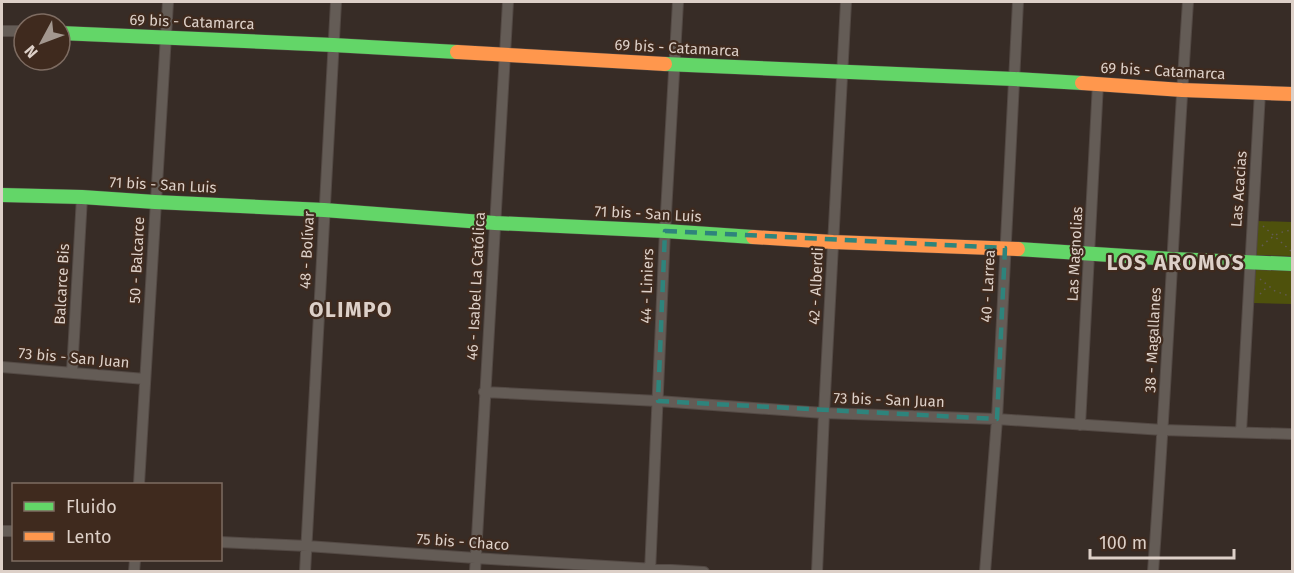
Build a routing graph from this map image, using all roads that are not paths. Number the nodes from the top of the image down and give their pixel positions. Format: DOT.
graph roads {
  1 [pos="168,2"];
  2 [pos="336,2"];
  3 [pos="508,2"];
  4 [pos="678,2"];
  5 [pos="846,2"];
  6 [pos="1018,2"];
  7 [pos="1188,2"];
  8 [pos="72,34"];
  9 [pos="166,38"];
  10 [pos="333,45"];
  11 [pos="506,55"];
  12 [pos="674,65"];
  13 [pos="843,72"];
  14 [pos="1014,79"];
  15 [pos="1098,84"];
  16 [pos="1182,90"];
  17 [pos="1260,93"];
  18 [pos="1293,94"];
  19 [pos="2,195"];
  20 [pos="82,196"];
  21 [pos="155,202"];
  22 [pos="324,210"];
  23 [pos="495,224"];
  24 [pos="664,231"];
  25 [pos="833,242"];
  26 [pos="1005,248"];
  27 [pos="1090,253"];
  28 [pos="1292,256"];
  29 [pos="1172,259"];
  30 [pos="1250,262"];
  31 [pos="2,367"];
  32 [pos="72,372"];
  33 [pos="145,379"];
  34 [pos="484,392"];
  35 [pos="658,401"];
  36 [pos="824,413"];
  37 [pos="996,419"];
  38 [pos="1080,425"];
  39 [pos="1163,430"];
  40 [pos="1241,432"];
  41 [pos="1293,434"];
  42 [pos="139,483"];
  43 [pos="222,542"];
  44 [pos="307,546"];
  45 [pos="476,558"];
  46 [pos="650,570"];
  47 [pos="305,572"];
  48 [pos="475,572"];
  49 [pos="704,572"];
  50 [pos="818,572"];
  51 [pos="985,572"];
  52 [pos="1153,572"];
  1 -- 9 [label="street, 50 - Balcarce"];
  2 -- 10 [label="street, 48 - Bolívar"];
  3 -- 11 [label="street, 46 - Isabel La Católica"];
  4 -- 12 [label="street, 44 - Liniers"];
  5 -- 13 [label="street, 42 - Alberdi"];
  6 -- 14 [label="street, 40 - Larrea"];
  7 -- 16 [label="street, 38 - Magallanes"];
  8 -- 9 [label="street, 69 bis - Catamarca"];
  9 -- 10 [label="street, 69 bis - Catamarca"];
  9 -- 21 [label="street, 50 - Balcarce"];
  10 -- 11 [label="street, 69 bis - Catamarca"];
  10 -- 22 [label="street, 48 - Bolívar"];
  11 -- 12 [label="street, 69 bis - Catamarca"];
  11 -- 23 [label="street, 46 - Isabel La Católica"];
  12 -- 13 [label="street, 69 bis - Catamarca"];
  12 -- 24 [label="street, 44 - Liniers"];
  13 -- 14 [label="street, 69 bis - Catamarca"];
  13 -- 25 [label="street, 42 - Alberdi"];
  14 -- 15 [label="street, 69 bis - Catamarca"];
  14 -- 26 [label="street, 40 - Larrea"];
  15 -- 16 [label="street, 69 bis - Catamarca"];
  15 -- 27 [label="street, Las Magnolias"];
  16 -- 17 [label="street, 69 bis - Catamarca"];
  16 -- 29 [label="street, 38 - Magallanes"];
  17 -- 18 [label="street, 69 bis - Catamarca"];
  17 -- 30 [label="street, Las Acacias"];
  19 -- 20 [label="street, 71 bis - San Luis"];
  20 -- 21 [label="street, 71 bis - San Luis"];
  20 -- 32 [label="street, Balcarce Bis"];
  21 -- 22 [label="street, 71 bis - San Luis"];
  21 -- 33 [label="street, 50 - Balcarce"];
  22 -- 23 [label="street, 71 bis - San Luis"];
  22 -- 44 [label="street, 48 - Bolívar"];
  23 -- 24 [label="street, 71 bis - San Luis"];
  23 -- 34 [label="street, 46 - Isabel La Católica"];
  24 -- 25 [label="street, 71 bis - San Luis"];
  24 -- 35 [label="street, 44 - Liniers"];
  25 -- 26 [label="street, 71 bis - San Luis"];
  25 -- 36 [label="street, 42 - Alberdi"];
  26 -- 27 [label="street, 71 bis - San Luis"];
  26 -- 37 [label="street, 40 - Larrea"];
  27 -- 29 [label="street, 71 bis - San Luis"];
  27 -- 38 [label="street, Las Magnolias"];
  28 -- 30 [label="street, 71 bis - San Luis"];
  29 -- 30 [label="street, 71 bis - San Luis"];
  29 -- 39 [label="street, 38 - Magallanes"];
  30 -- 40 [label="street, Las Acacias"];
  31 -- 32 [label="street, 73 bis - San Juan"];
  32 -- 33 [label="street, 73 bis - San Juan"];
  33 -- 42 [label="street, 50 - Balcarce"];
  34 -- 35 [label="street, 73 bis - San Juan"];
  34 -- 45 [label="street, 46 - Isabel La Católica"];
  35 -- 36 [label="street, 73 bis - San Juan"];
  35 -- 46 [label="street, 44 - Liniers"];
  36 -- 37 [label="street, 73 bis - San Juan"];
  36 -- 50 [label="street, 42 - Alberdi"];
  37 -- 38 [label="street, 73 bis - San Juan"];
  37 -- 51 [label="street, 40 - Larrea"];
  38 -- 39 [label="street, 73 bis - San Juan"];
  39 -- 40 [label="street, 73 bis - San Juan"];
  39 -- 52 [label="street, 38 - Magallanes"];
  40 -- 41 [label="street, 73 bis - San Juan"];
  43 -- 44 [label="street, 75 bis - Chaco"];
  44 -- 45 [label="street, 75 bis - Chaco"];
  44 -- 47 [label="street, 48 - Bolívar"];
  45 -- 46 [label="street, 75 bis - Chaco"];
  45 -- 48 [label="street, 46 - Isabel La Católica"];
  46 -- 49 [label="street, 75 bis - Chaco"];
}
